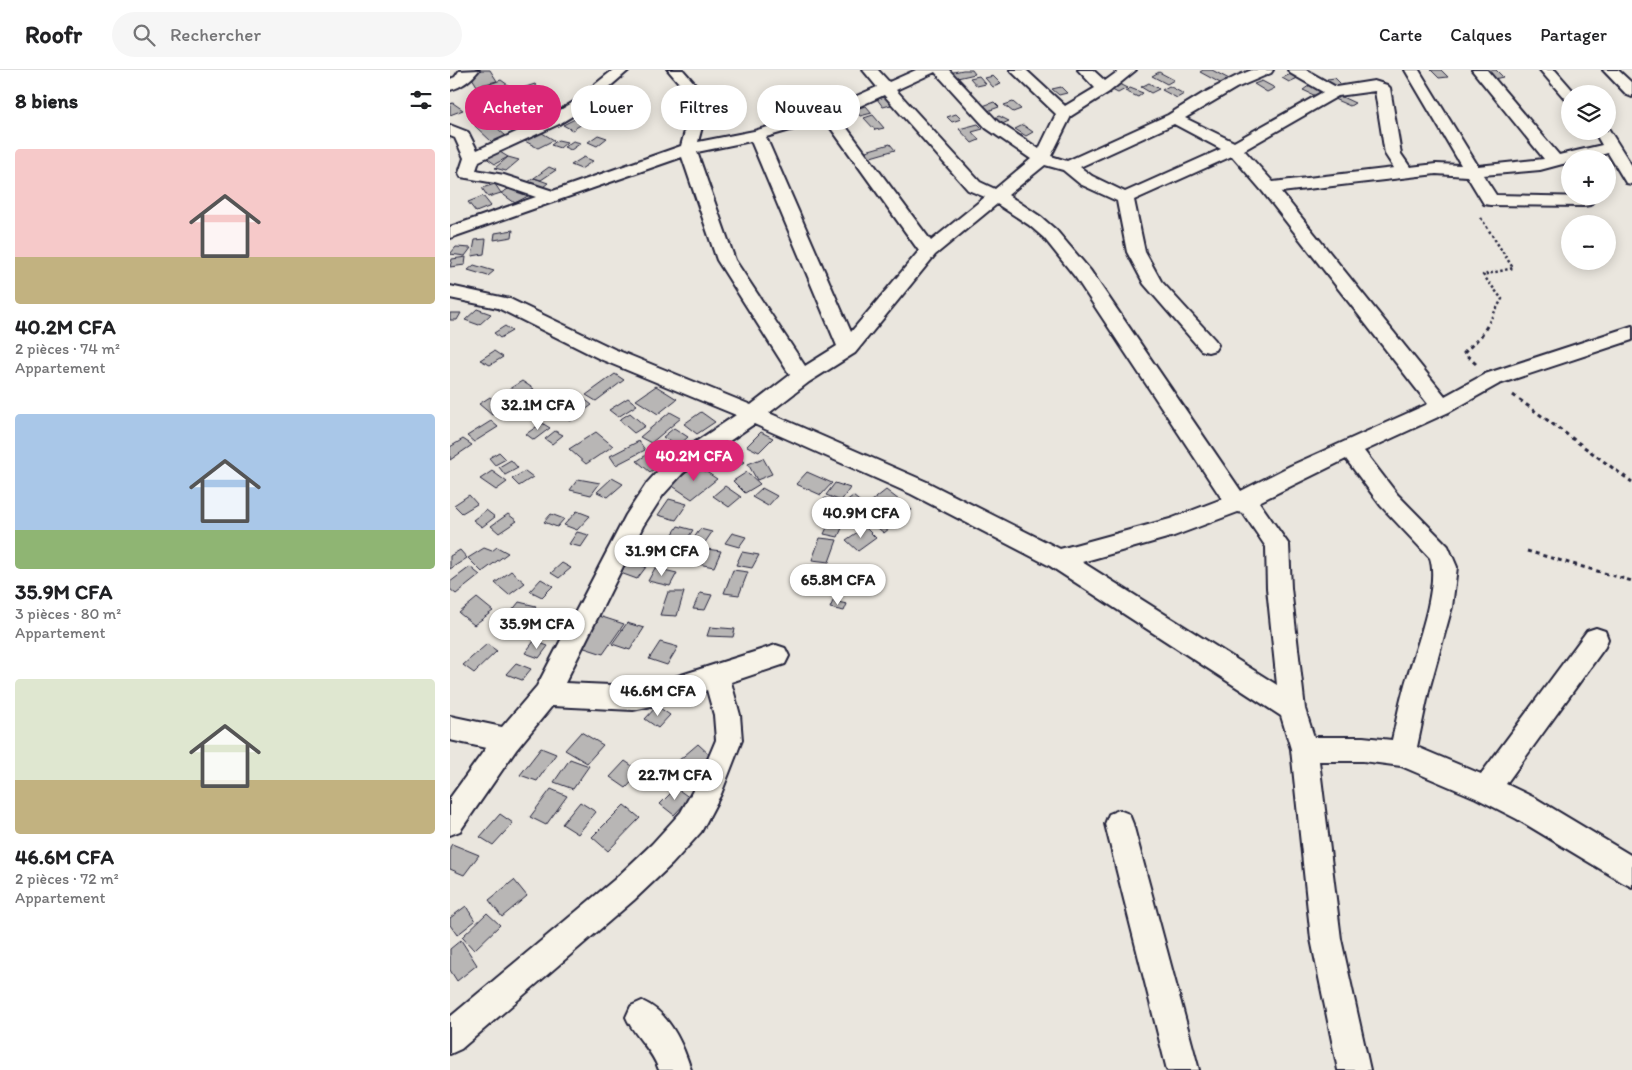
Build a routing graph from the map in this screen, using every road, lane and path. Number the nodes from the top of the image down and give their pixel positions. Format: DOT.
graph roads {
  1 [pos="472,70"];
  2 [pos="675,70"];
  3 [pos="870,70"];
  4 [pos="929,70"];
  5 [pos="941,70"];
  6 [pos="1017,70"];
  7 [pos="1085,70"];
  8 [pos="1129,70"];
  9 [pos="1295,70"];
  10 [pos="1412,70"];
  11 [pos="1479,70"];
  12 [pos="1547,70"];
  13 [pos="1610,70"];
  14 [pos="614,72"];
  15 [pos="1254,72"];
  16 [pos="450,85"];
  17 [pos="1561,86"];
  18 [pos="888,88"];
  19 [pos="1104,89"];
  20 [pos="1334,92"];
  21 [pos="1632,92"];
  22 [pos="860,100"];
  23 [pos="1064,113"];
  24 [pos="1174,118"];
  25 [pos="450,130"];
  26 [pos="774,130"];
  27 [pos="841,130"];
  28 [pos="757,135"];
  29 [pos="1607,140"];
  30 [pos="1612,148"];
  31 [pos="688,149"];
  32 [pos="1234,149"];
  33 [pos="1042,160"];
  34 [pos="1554,160"];
  35 [pos="1069,166"];
  36 [pos="463,169"];
  37 [pos="1473,171"];
  38 [pos="1405,172"];
  39 [pos="1632,179"];
  40 [pos="1269,188"];
  41 [pos="552,196"];
  42 [pos="997,196"];
  43 [pos="1125,198"];
  44 [pos="1490,200"];
  45 [pos="1561,201"];
  46 [pos="450,233"];
  47 [pos="929,251"];
  48 [pos="450,292"];
  49 [pos="1632,333"];
  50 [pos="1208,344"];
  51 [pos="848,348"];
  52 [pos="802,377"];
  53 [pos="1492,379"];
  54 [pos="1442,408"];
  55 [pos="753,414"];
  56 [pos="1351,450"];
  57 [pos="1632,482"];
  58 [pos="1237,503"];
  59 [pos="1527,552"];
  60 [pos="1058,559"];
  61 [pos="1632,581"];
  62 [pos="1596,639"];
  63 [pos="776,656"];
  64 [pos="716,676"];
  65 [pos="546,694"];
  66 [pos="1292,709"];
  67 [pos="450,728"];
  68 [pos="507,741"];
  69 [pos="1304,749"];
  70 [pos="1402,754"];
  71 [pos="1486,789"];
  72 [pos="450,821"];
  73 [pos="1119,824"];
  74 [pos="1632,872"];
  75 [pos="642,1017"];
  76 [pos="450,1038"];
  77 [pos="675,1070"];
  78 [pos="1183,1070"];
  79 [pos="1354,1070"];
  1 -- 16 [label="street"];
  2 -- 31 [label="street"];
  3 -- 18 [label="street"];
  4 -- 18 [label="street"];
  5 -- 33 [label="street"];
  6 -- 23 [label="street"];
  7 -- 19 [label="street"];
  8 -- 19 [label="street"];
  9 -- 20 [label="street"];
  10 -- 37 [label="street"];
  11 -- 34 [label="street"];
  12 -- 17 [label="street"];
  13 -- 21 [label="street"];
  14 -- 36 [label="street"];
  15 -- 24 [label="street"];
  18 -- 22 [label="street"];
  18 -- 42 [label="street"];
  19 -- 23 [label="street"];
  20 -- 32 [label="street"];
  20 -- 38 [label="street"];
  23 -- 33 [label="street"];
  24 -- 32 [label="street"];
  24 -- 35 [label="street"];
  25 -- 36 [label="street"];
  26 -- 28 [label="street"];
  27 -- 47 [label="street"];
  28 -- 31 [label="street"];
  28 -- 51 [label="street"];
  29 -- 30 [label="street"];
  30 -- 34 [label="street"];
  30 -- 39 [label="street"];
  31 -- 41 [label="street"];
  31 -- 52 [label="street"];
  32 -- 40 [label="street"];
  32 -- 43 [label="street"];
  33 -- 35 [label="street"];
  33 -- 42 [label="street"];
  34 -- 37 [label="street"];
  35 -- 43 [label="street"];
  36 -- 41 [label="street"];
  37 -- 38 [label="street"];
  37 -- 44 [label="street"];
  38 -- 40 [label="street"];
  40 -- 54 [label="street"];
  41 -- 46 [label="street"];
  42 -- 47 [label="street"];
  42 -- 58 [label="street"];
  43 -- 50 [label="street"];
  44 -- 45 [label="street"];
  44 -- 53 [label="path"];
  47 -- 51 [label="street"];
  48 -- 55 [label="street"];
  49 -- 53 [label="street"];
  51 -- 52 [label="street"];
  52 -- 55 [label="street"];
  53 -- 54 [label="street"];
  53 -- 57 [label="path"];
  54 -- 56 [label="street"];
  55 -- 60 [label="street"];
  55 -- 65 [label="street"];
  56 -- 58 [label="street"];
  56 -- 70 [label="street"];
  58 -- 60 [label="street"];
  58 -- 66 [label="street"];
  59 -- 61 [label="path"];
  60 -- 66 [label="street"];
  62 -- 71 [label="street"];
  63 -- 64 [label="street"];
  64 -- 65 [label="street"];
  64 -- 76 [label="street"];
  65 -- 68 [label="street"];
  66 -- 69 [label="street"];
  67 -- 68 [label="street"];
  68 -- 72 [label="street"];
  69 -- 70 [label="street"];
  69 -- 79 [label="street"];
  70 -- 71 [label="street"];
  71 -- 74 [label="street"];
  73 -- 78 [label="street"];
  75 -- 77 [label="street"];
}
